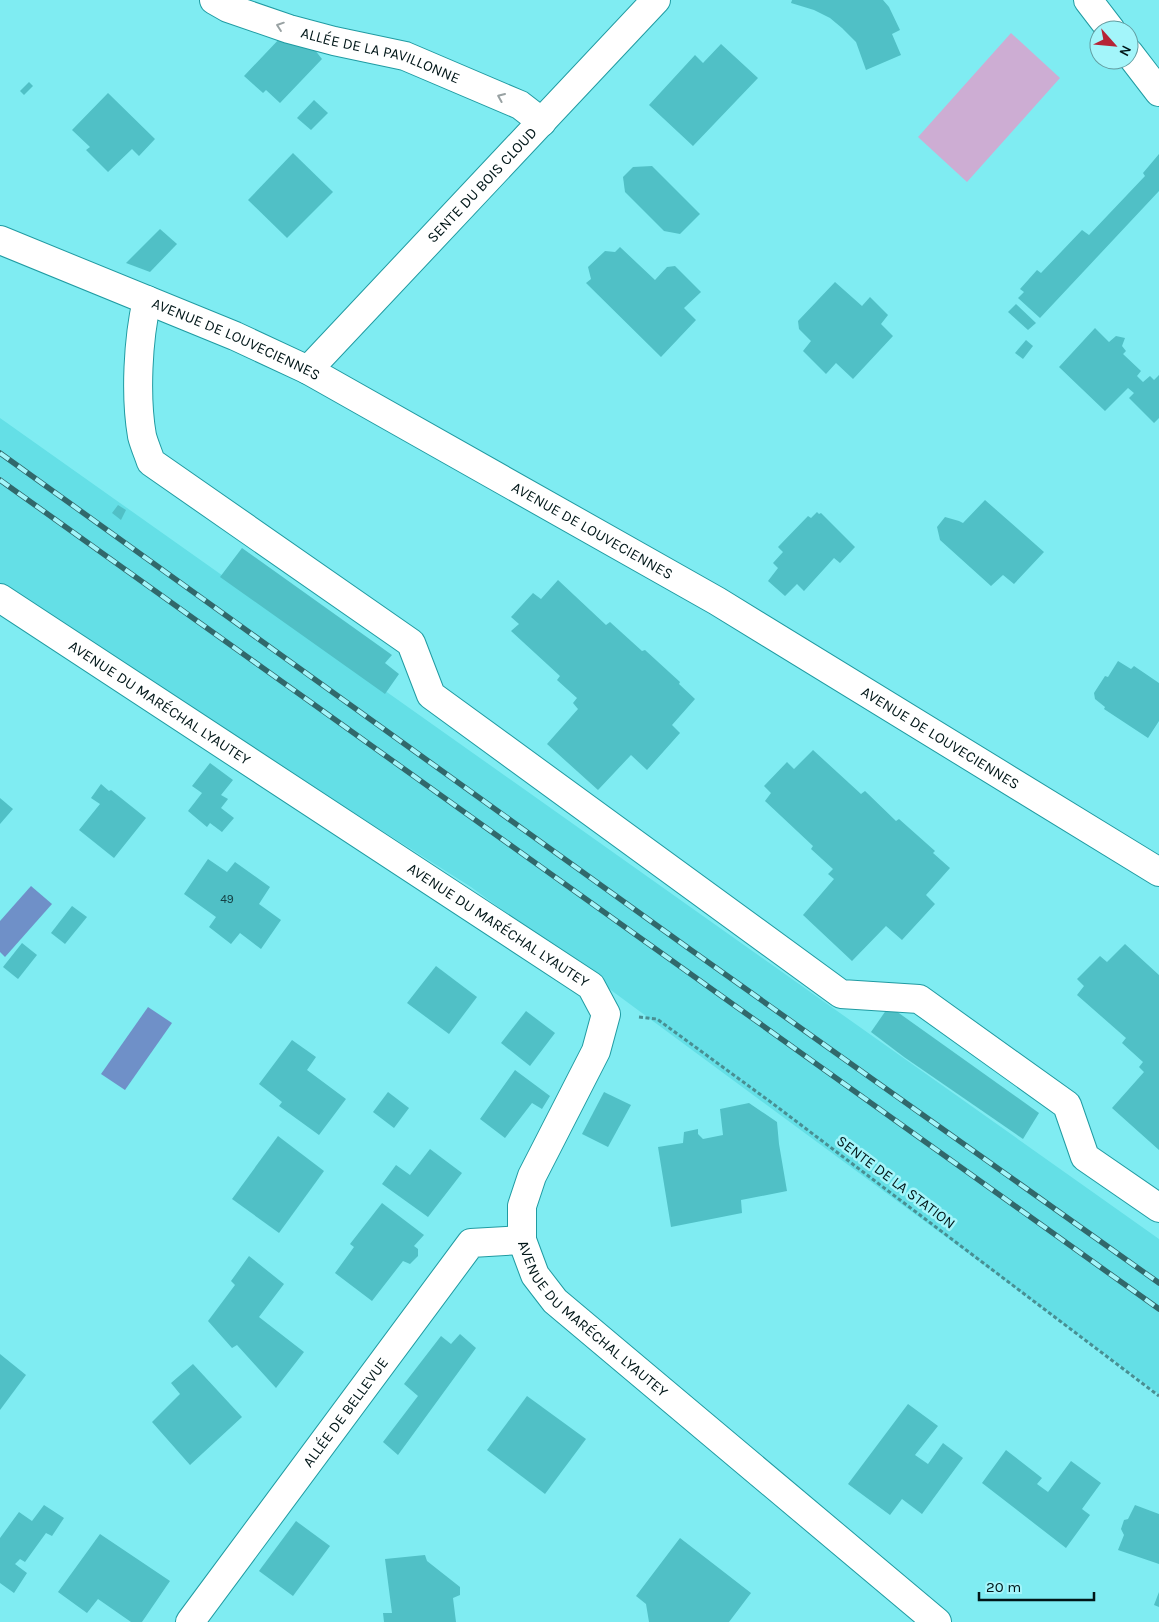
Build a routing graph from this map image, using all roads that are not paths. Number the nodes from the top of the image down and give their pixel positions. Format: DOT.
graph roads {
  1 [pos="214,0"];
  2 [pos="656,0"];
  3 [pos="1088,0"];
  4 [pos="1103,20"];
  5 [pos="1139,66"];
  6 [pos="1159,92"];
  7 [pos="542,122"];
  8 [pos="0,240"];
  9 [pos="147,300"];
  10 [pos="308,370"];
  11 [pos="0,598"];
  12 [pos="1159,872"];
  13 [pos="1159,1208"];
  14 [pos="522,1240"];
  15 [pos="190,1622"];
  16 [pos="936,1622"];
  7 -- 1 [label="street, ALLÉE DE LA PAVILLONNE, one-way"];
  2 -- 7 [label="street, SENTE DU BOIS CLOUD"];
  3 -- 4 [label="street"];
  5 -- 6 [label="street"];
  7 -- 10 [label="street, SENTE DU BOIS CLOUD"];
  8 -- 9 [label="street, AVENUE DE LOUVECIENNES"];
  9 -- 10 [label="street, AVENUE DE LOUVECIENNES"];
  9 -- 13 [label="street"];
  10 -- 12 [label="street, AVENUE DE LOUVECIENNES"];
  11 -- 14 [label="street, AVENUE DU MARÉCHAL LYAUTEY"];
  14 -- 15 [label="street, ALLÉE DE BELLEVUE"];
  14 -- 16 [label="street, AVENUE DU MARÉCHAL LYAUTEY"];
}
